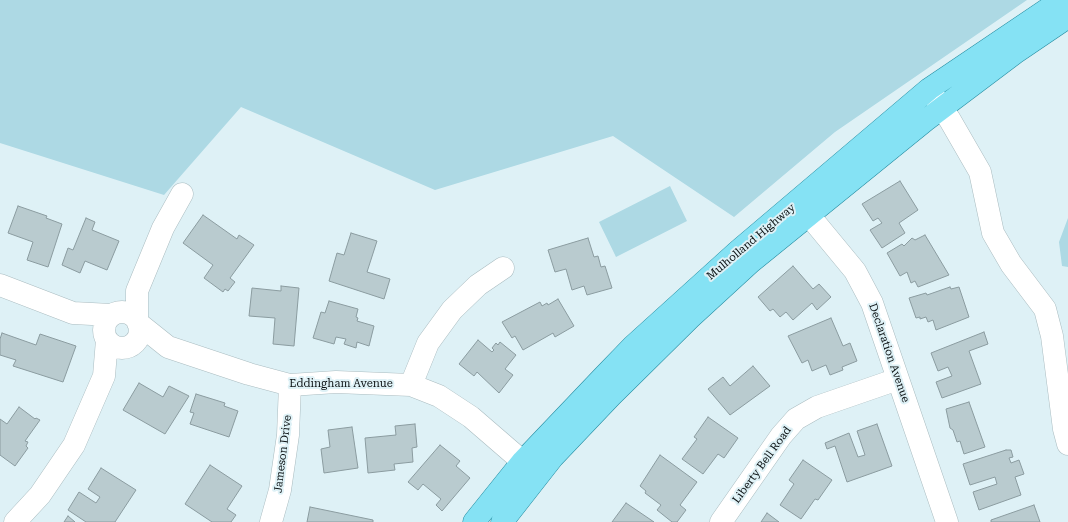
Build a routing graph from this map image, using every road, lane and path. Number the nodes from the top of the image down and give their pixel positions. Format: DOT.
graph roads {
  1 [pos="1061,0"];
  2 [pos="1068,17"];
  3 [pos="929,89"];
  4 [pos="942,109"];
  5 [pos="182,194"];
  6 [pos="804,208"];
  7 [pos="503,268"];
  8 [pos="0,285"];
  9 [pos="137,291"];
  10 [pos="73,313"];
  11 [pos="113,314"];
  12 [pos="138,321"];
  13 [pos="106,339"];
  14 [pos="130,346"];
  15 [pos="168,347"];
  16 [pos="104,376"];
  17 [pos="898,379"];
  18 [pos="412,385"];
  19 [pos="290,386"];
  20 [pos="1068,444"];
  21 [pos="531,468"];
  22 [pos="15,522"];
  23 [pos="271,522"];
  24 [pos="474,522"];
  25 [pos="502,522"];
  26 [pos="721,522"];
  27 [pos="947,522"];
  1 -- 3 [label="main road, Mulholland Highway"];
  2 -- 4 [label="main road, Mulholland Highway"];
  3 -- 4 [label="street"];
  3 -- 6 [label="main road, Mulholland Highway"];
  4 -- 6 [label="main road, Mulholland Highway"];
  4 -- 20 [label="street"];
  5 -- 9 [label="street"];
  6 -- 17 [label="street, Declaration Avenue"];
  6 -- 21 [label="main road, Mulholland Highway"];
  7 -- 18 [label="street"];
  8 -- 10 [label="street"];
  9 -- 11 [label="street"];
  9 -- 12 [label="street"];
  10 -- 11 [label="street"];
  10 -- 13 [label="street"];
  11 -- 12 [label="street"];
  11 -- 13 [label="street"];
  12 -- 14 [label="street"];
  12 -- 15 [label="street, Eddingham Avenue"];
  13 -- 14 [label="street"];
  13 -- 16 [label="street"];
  14 -- 15 [label="street, Eddingham Avenue"];
  14 -- 16 [label="street"];
  15 -- 19 [label="street, Eddingham Avenue"];
  16 -- 22 [label="street"];
  17 -- 26 [label="street, Liberty Bell Road"];
  17 -- 27 [label="street, Declaration Avenue"];
  18 -- 19 [label="street, Eddingham Avenue"];
  18 -- 21 [label="street, Eddingham Avenue"];
  19 -- 23 [label="street, Jameson Drive"];
  21 -- 24 [label="main road, Mulholland Highway"];
  21 -- 25 [label="main road, Mulholland Highway"];
}
